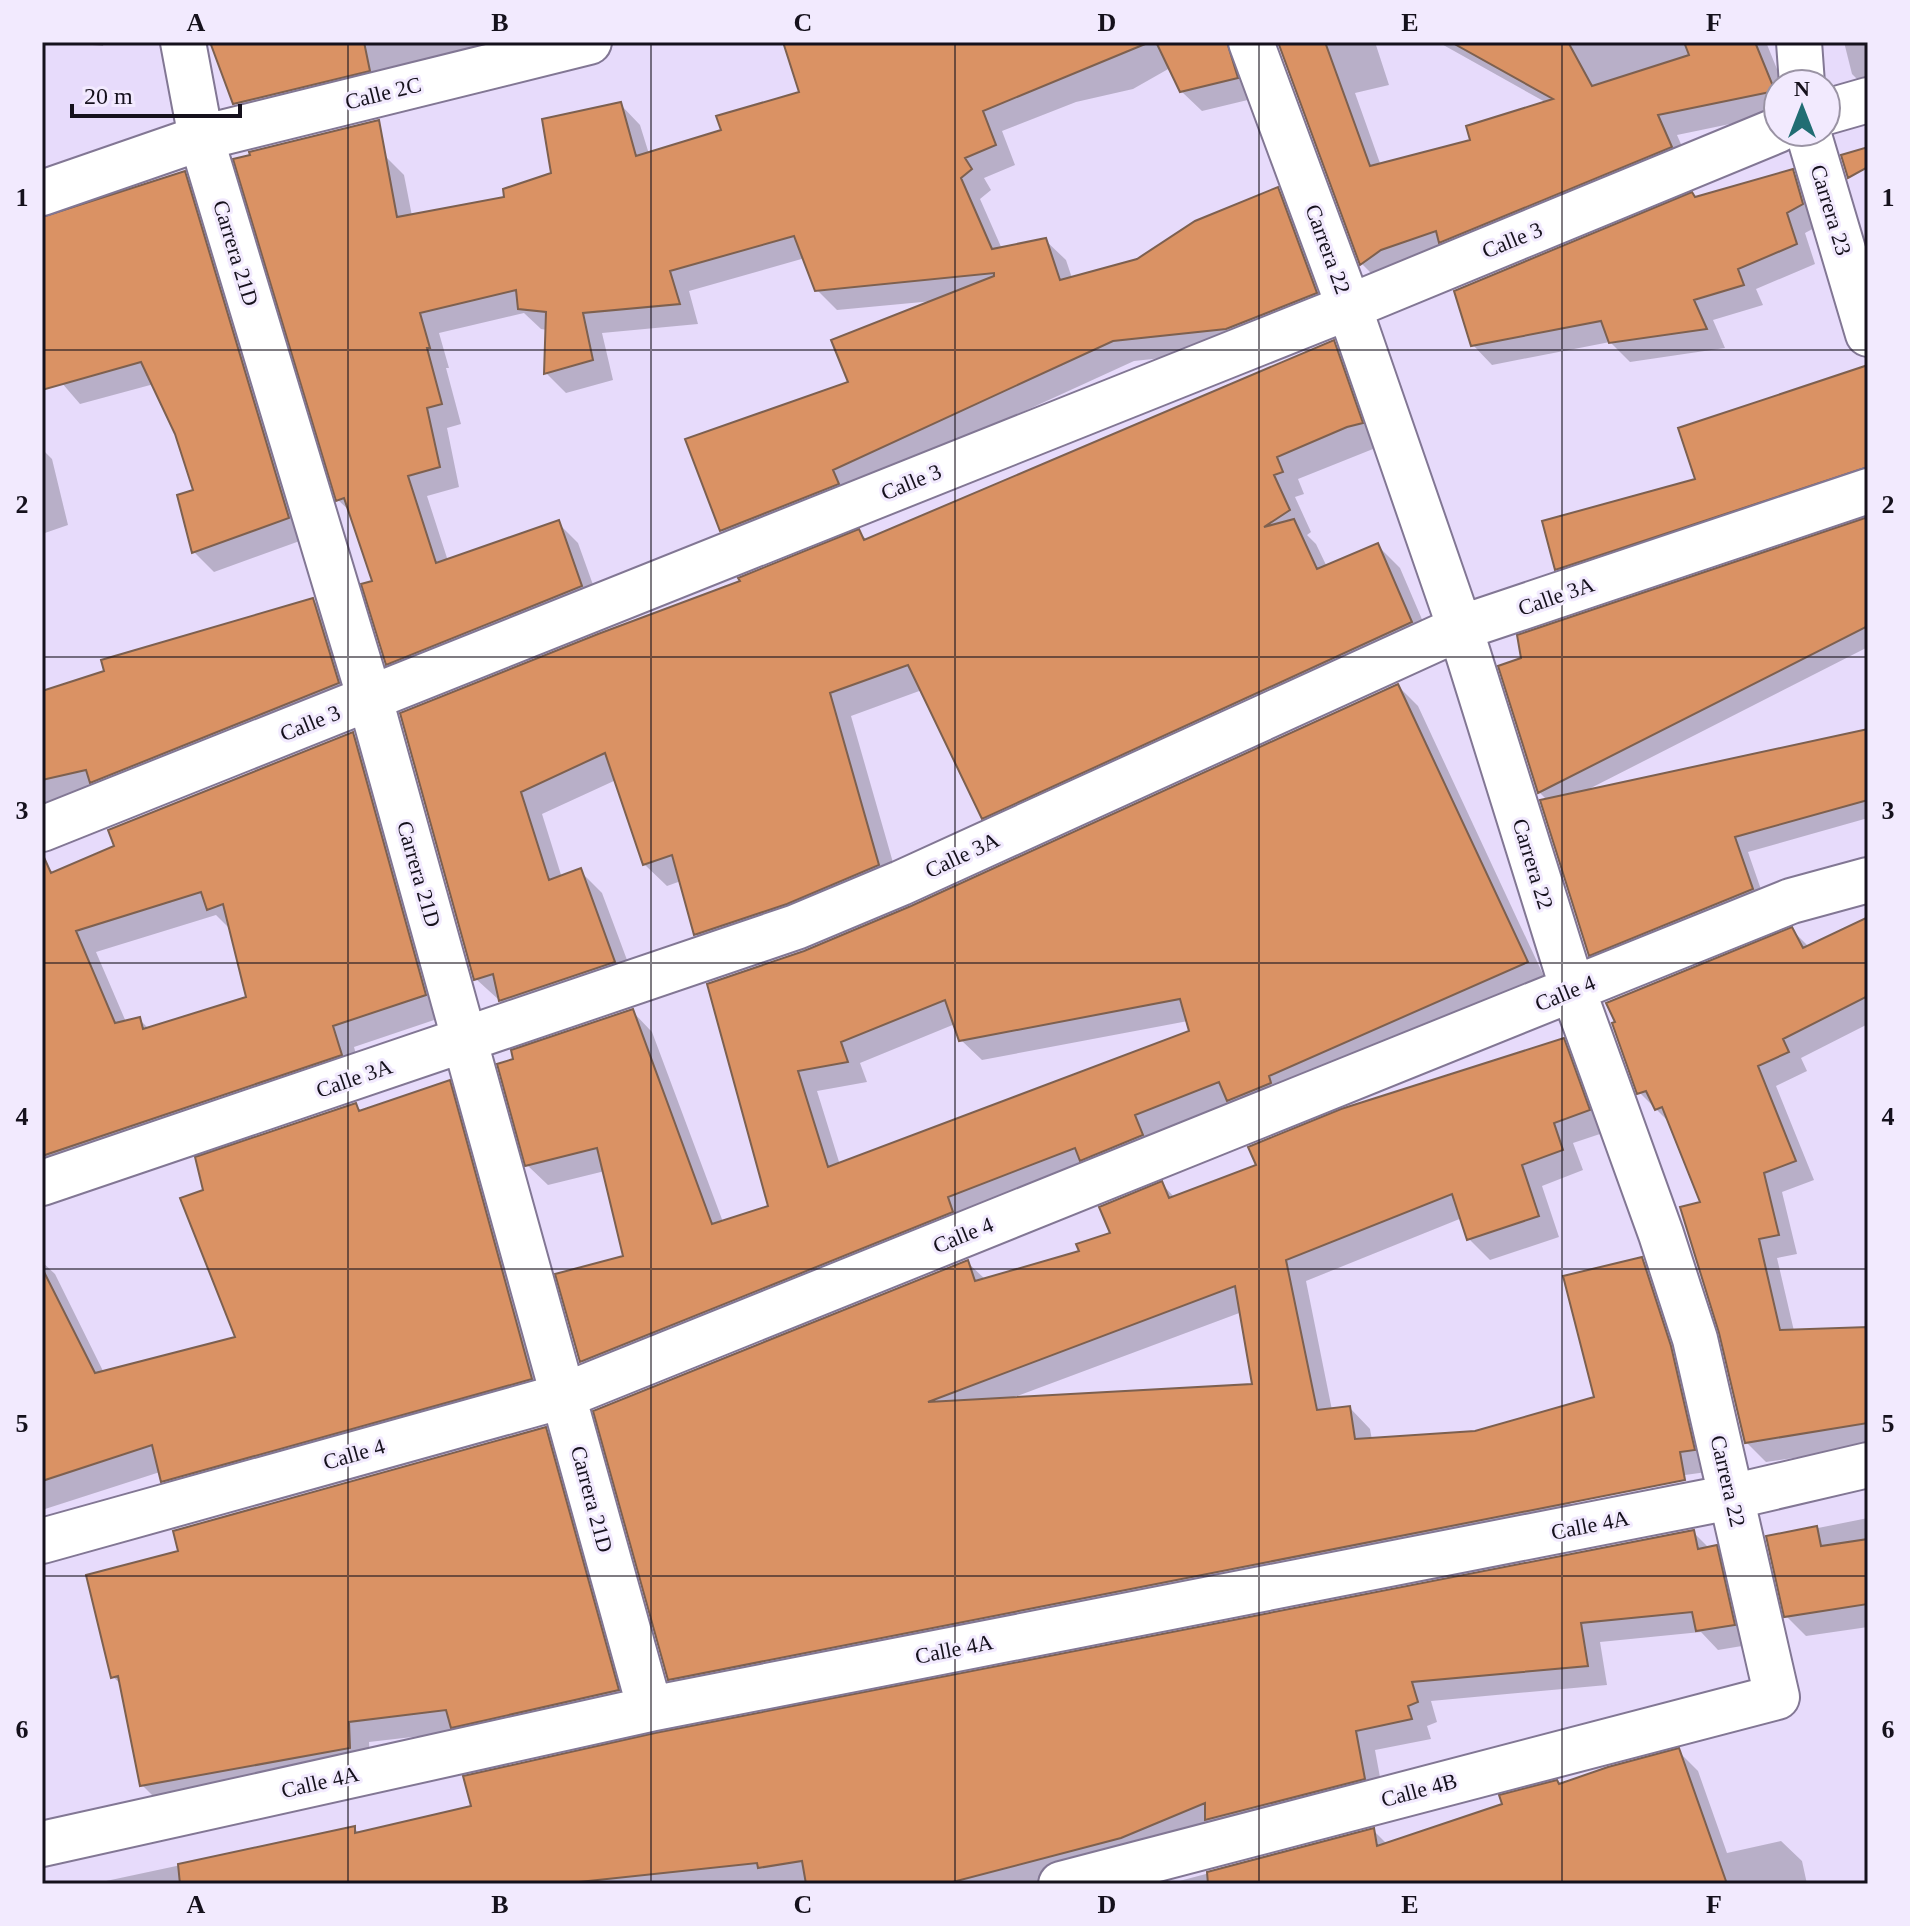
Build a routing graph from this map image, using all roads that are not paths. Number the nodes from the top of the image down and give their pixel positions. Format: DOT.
graph roads {
  1 [pos="183,42"];
  2 [pos="589,42"];
  3 [pos="1251,42"];
  4 [pos="1799,42"];
  5 [pos="1801,68"];
  6 [pos="1868,100"];
  7 [pos="1842,107"];
  8 [pos="1762,137"];
  9 [pos="201,138"];
  10 [pos="1813,148"];
  11 [pos="42,193"];
  12 [pos="1349,307"];
  13 [pos="1868,334"];
  14 [pos="1868,491"];
  15 [pos="1460,628"];
  16 [pos="370,699"];
  17 [pos="42,829"];
  18 [pos="1868,880"];
  19 [pos="1573,990"];
  20 [pos="466,1041"];
  21 [pos="42,1183"];
  22 [pos="563,1396"];
  23 [pos="1868,1465"];
  24 [pos="1731,1497"];
  25 [pos="42,1541"];
  26 [pos="1777,1697"];
  27 [pos="650,1709"];
  28 [pos="42,1844"];
  29 [pos="1061,1884"];
  1 -- 9 [label="street, Carrera 21D"];
  2 -- 9 [label="street, Calle 2C"];
  3 -- 12 [label="street, Carrera 22"];
  4 -- 5 [label="street"];
  6 -- 7 [label="street"];
  8 -- 12 [label="street, Calle 3"];
  9 -- 11 [label="street, Calle 2C"];
  9 -- 16 [label="street, Carrera 21D"];
  10 -- 13 [label="street, Carrera 23"];
  12 -- 15 [label="street, Carrera 22"];
  12 -- 16 [label="street, Calle 3"];
  14 -- 15 [label="street, Calle 3A"];
  15 -- 19 [label="street, Carrera 22"];
  15 -- 20 [label="street, Calle 3A"];
  16 -- 17 [label="street, Calle 3"];
  16 -- 20 [label="street, Carrera 21D"];
  18 -- 19 [label="street, Calle 4"];
  19 -- 22 [label="street, Calle 4"];
  19 -- 24 [label="street, Carrera 22"];
  20 -- 21 [label="street, Calle 3A"];
  20 -- 22 [label="street, Carrera 21D"];
  22 -- 25 [label="street, Calle 4"];
  22 -- 27 [label="street, Carrera 21D"];
  23 -- 24 [label="street, Calle 4A"];
  24 -- 26 [label="street, Carrera 22"];
  24 -- 27 [label="street, Calle 4A"];
  26 -- 29 [label="street, Calle 4B"];
  27 -- 28 [label="street, Calle 4A"];
}
